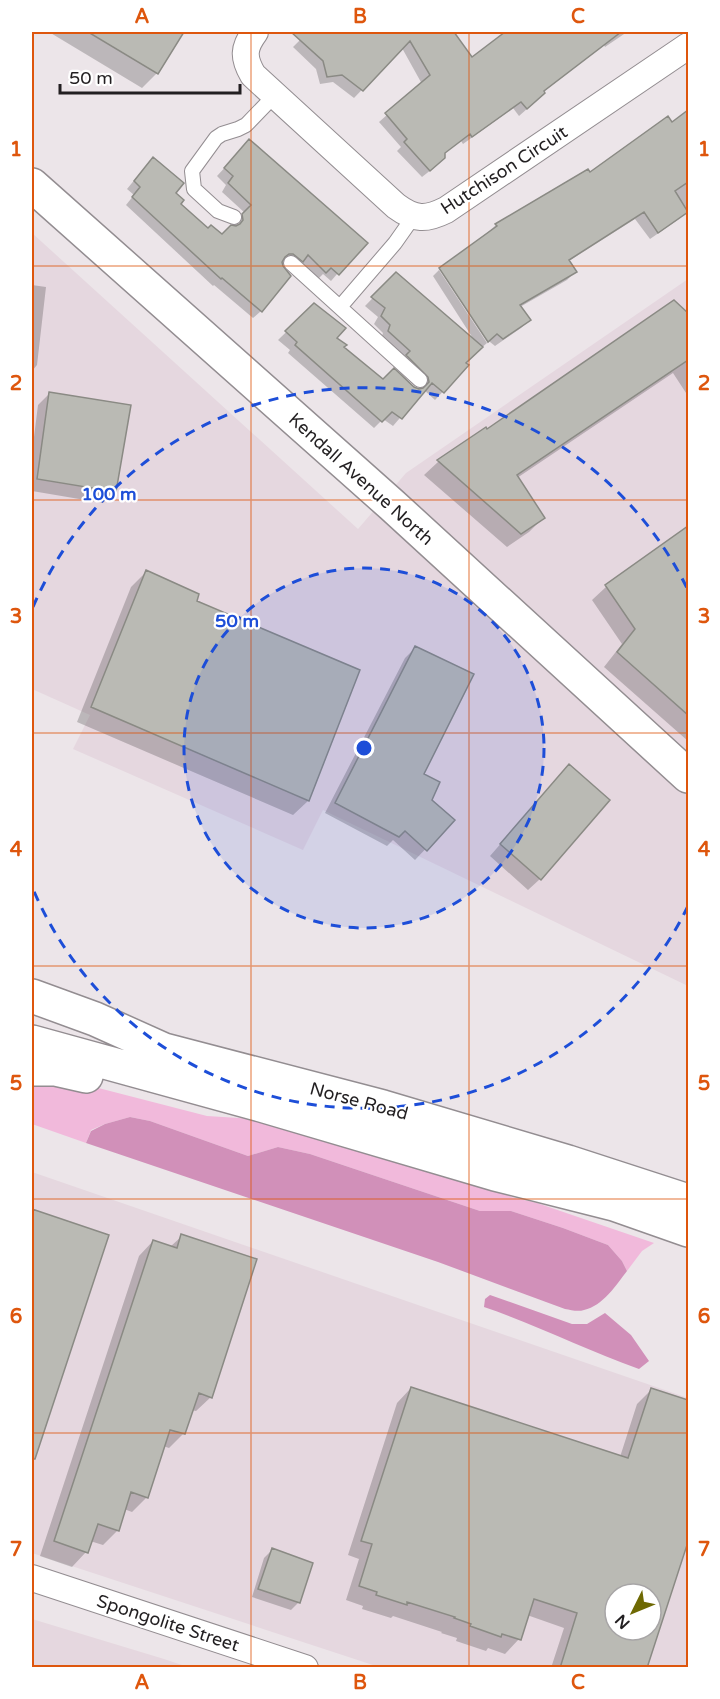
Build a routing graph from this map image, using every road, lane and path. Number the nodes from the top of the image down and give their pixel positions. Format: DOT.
graph roads {
  1 [pos="255,32"];
  2 [pos="688,46"];
  3 [pos="275,95"];
  4 [pos="32,185"];
  5 [pos="414,216"];
  6 [pos="234,217"];
  7 [pos="291,263"];
  8 [pos="340,307"];
  9 [pos="420,380"];
  10 [pos="688,776"];
  11 [pos="32,996"];
  12 [pos="32,1013"];
  13 [pos="32,1042"];
  14 [pos="164,1050"];
  15 [pos="32,1069"];
  16 [pos="261,1105"];
  17 [pos="688,1201"];
  18 [pos="688,1230"];
  19 [pos="32,1578"];
  20 [pos="305,1668"];
  1 -- 3 [label="street"];
  2 -- 5 [label="street, Hutchison Circuit"];
  3 -- 5 [label="street"];
  3 -- 6 [label="lane"];
  4 -- 10 [label="main road, Kendall Avenue North"];
  5 -- 8 [label="lane"];
  7 -- 8 [label="lane"];
  8 -- 9 [label="lane"];
  11 -- 14 [label="main road, Norse Road"];
  12 -- 14 [label="main road"];
  13 -- 16 [label="main road, Norse Road"];
  14 -- 17 [label="main road, Norse Road"];
  15 -- 16 [label="main road"];
  16 -- 18 [label="main road, Norse Road"];
  19 -- 20 [label="street, Spongolite Street"];
}
